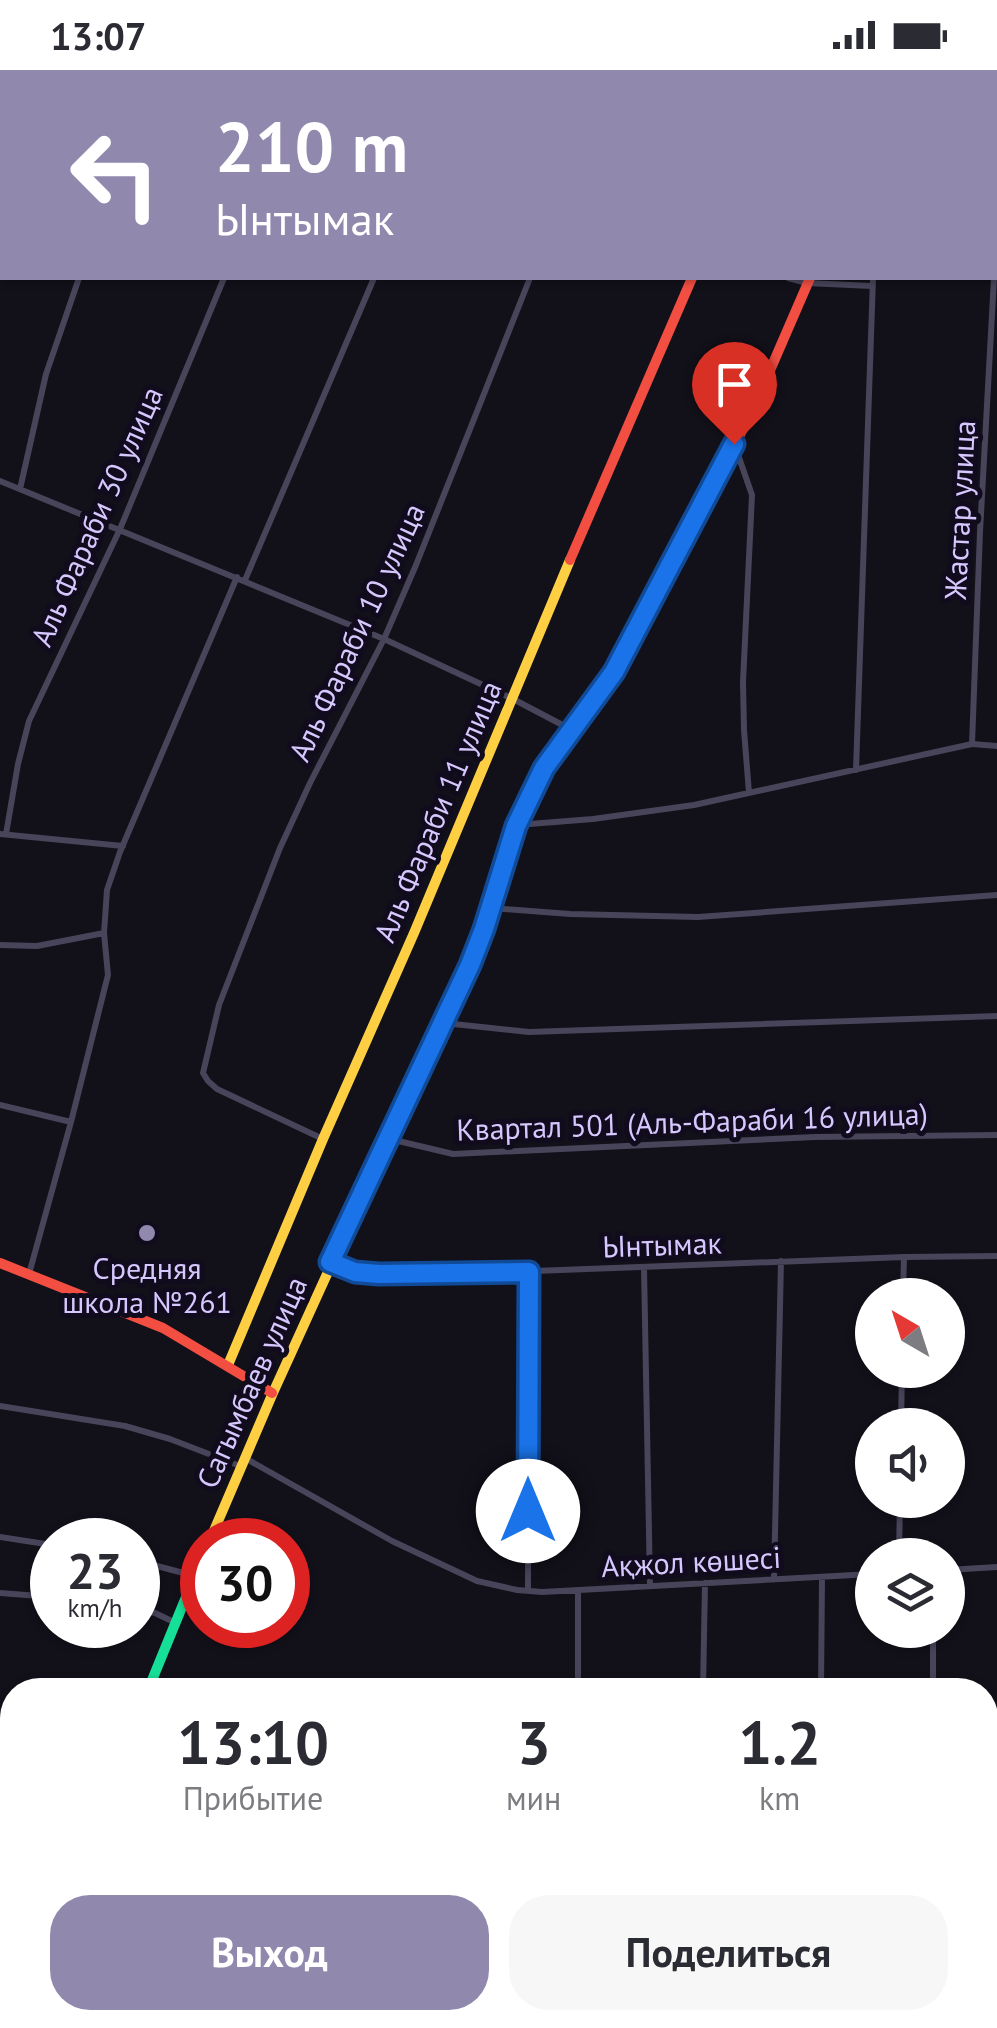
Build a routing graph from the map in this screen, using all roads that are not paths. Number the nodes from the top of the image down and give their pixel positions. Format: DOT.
graph roads {
  1 [pos="78,280"];
  2 [pos="223,280"];
  3 [pos="373,280"];
  4 [pos="529,280"];
  5 [pos="691,280"];
  6 [pos="808,280"];
  7 [pos="994,280"];
  8 [pos="873,282"];
  9 [pos="734,444"];
  10 [pos="0,481"];
  11 [pos="20,489"];
  12 [pos="120,529"];
  13 [pos="242,579"];
  14 [pos="384,639"];
  15 [pos="512,699"];
  16 [pos="572,730"];
  17 [pos="972,744"];
  18 [pos="997,746"];
  19 [pos="856,770"];
  20 [pos="749,793"];
  21 [pos="517,825"];
  22 [pos="3,834"];
  23 [pos="123,846"];
  24 [pos="997,895"];
  25 [pos="491,908"];
  26 [pos="104,934"];
  27 [pos="0,945"];
  28 [pos="997,1016"];
  29 [pos="443,1022"];
  30 [pos="0,1106"];
  31 [pos="71,1122"];
  32 [pos="997,1135"];
  33 [pos="323,1139"];
  34 [pos="390,1139"];
  35 [pos="997,1256"];
  36 [pos="904,1257"];
  37 [pos="330,1262"];
  38 [pos="781,1262"];
  39 [pos="0,1263"];
  40 [pos="644,1268"];
  41 [pos="529,1272"];
  42 [pos="29,1274"];
  43 [pos="903,1278"];
  44 [pos="228,1364"];
  45 [pos="272,1393"];
  46 [pos="0,1406"];
  47 [pos="242,1462"];
  48 [pos="219,1518"];
  49 [pos="0,1536"];
  50 [pos="30,1541"];
  51 [pos="997,1568"];
  52 [pos="965,1569"];
  53 [pos="855,1575"];
  54 [pos="822,1577"];
  55 [pos="774,1579"];
  56 [pos="704,1583"];
  57 [pos="650,1586"];
  58 [pos="578,1590"];
  59 [pos="528,1591"];
  60 [pos="0,1592"];
  61 [pos="30,1595"];
  62 [pos="180,1612"];
  63 [pos="160,1615"];
  64 [pos="176,1622"];
  65 [pos="933,1648"];
  66 [pos="153,1678"];
  67 [pos="578,1678"];
  68 [pos="703,1678"];
  69 [pos="821,1678"];
  70 [pos="933,1678"];
  1 -- 11 [label="street"];
  2 -- 12 [label="street, Аль Фараби 30 улица"];
  3 -- 13 [label="street"];
  4 -- 14 [label="street, Аль Фараби 10 улица"];
  5 -- 15 [label="street, Аль Фараби 11 улица"];
  6 -- 8 [label="street"];
  6 -- 9 [label="street, Сагымбаев улица"];
  7 -- 17 [label="street, Жастар улица"];
  8 -- 19 [label="street"];
  9 -- 16 [label="street, Сагымбаев улица"];
  9 -- 20 [label="street"];
  10 -- 11 [label="street"];
  11 -- 12 [label="street"];
  12 -- 13 [label="street"];
  12 -- 22 [label="street, Аль Фараби 30 улица"];
  13 -- 14 [label="street"];
  13 -- 23 [label="street"];
  14 -- 15 [label="street"];
  14 -- 33 [label="street, Аль Фараби 10 улица"];
  15 -- 16 [label="street"];
  15 -- 33 [label="street, Аль Фараби 11 улица"];
  16 -- 21 [label="street, Сагымбаев улица"];
  17 -- 18 [label="street"];
  17 -- 19 [label="street"];
  19 -- 20 [label="street"];
  20 -- 21 [label="street"];
  21 -- 25 [label="street, Сагымбаев улица"];
  22 -- 23 [label="street"];
  23 -- 26 [label="street"];
  24 -- 25 [label="street"];
  25 -- 29 [label="street, Сагымбаев улица"];
  26 -- 27 [label="street"];
  26 -- 31 [label="street"];
  28 -- 29 [label="street"];
  29 -- 34 [label="street, Сагымбаев улица"];
  30 -- 31 [label="street"];
  31 -- 42 [label="street"];
  32 -- 34 [label="street, Квартал 501 (Аль-Фараби 16 улица)"];
  33 -- 44 [label="street, Аль Фараби 11 улица"];
  34 -- 37 [label="street, Сагымбаев улица"];
  35 -- 36 [label="street, Ынтымак"];
  36 -- 38 [label="street, Ынтымак"];
  36 -- 43 [label="street"];
  37 -- 41 [label="street, Ынтымак"];
  37 -- 45 [label="street, Сагымбаев улица"];
  38 -- 40 [label="street, Ынтымак"];
  38 -- 55 [label="street"];
  39 -- 42 [label="street"];
  40 -- 41 [label="street, Ынтымак"];
  40 -- 57 [label="street"];
  41 -- 59 [label="street"];
  42 -- 44 [label="street"];
  44 -- 45 [label="street"];
  45 -- 47 [label="street, Сагымбаев улица"];
  46 -- 47 [label="street, Ақжол көшесі"];
  47 -- 48 [label="street, Сагымбаев улица"];
  47 -- 59 [label="street, Ақжол көшесі"];
  49 -- 50 [label="street"];
  51 -- 52 [label="street"];
  53 -- 54 [label="street, Ақжол көшесі"];
  54 -- 55 [label="street, Ақжол көшесі"];
  54 -- 69 [label="street"];
  55 -- 56 [label="street, Ақжол көшесі"];
  56 -- 57 [label="street, Ақжол көшесі"];
  56 -- 68 [label="street"];
  57 -- 58 [label="street, Ақжол көшесі"];
  58 -- 59 [label="street, Ақжол көшесі"];
  58 -- 67 [label="street"];
  60 -- 61 [label="street"];
  62 -- 64 [label="street"];
  63 -- 64 [label="street"];
  64 -- 66 [label="street"];
  65 -- 70 [label="street"];
}
